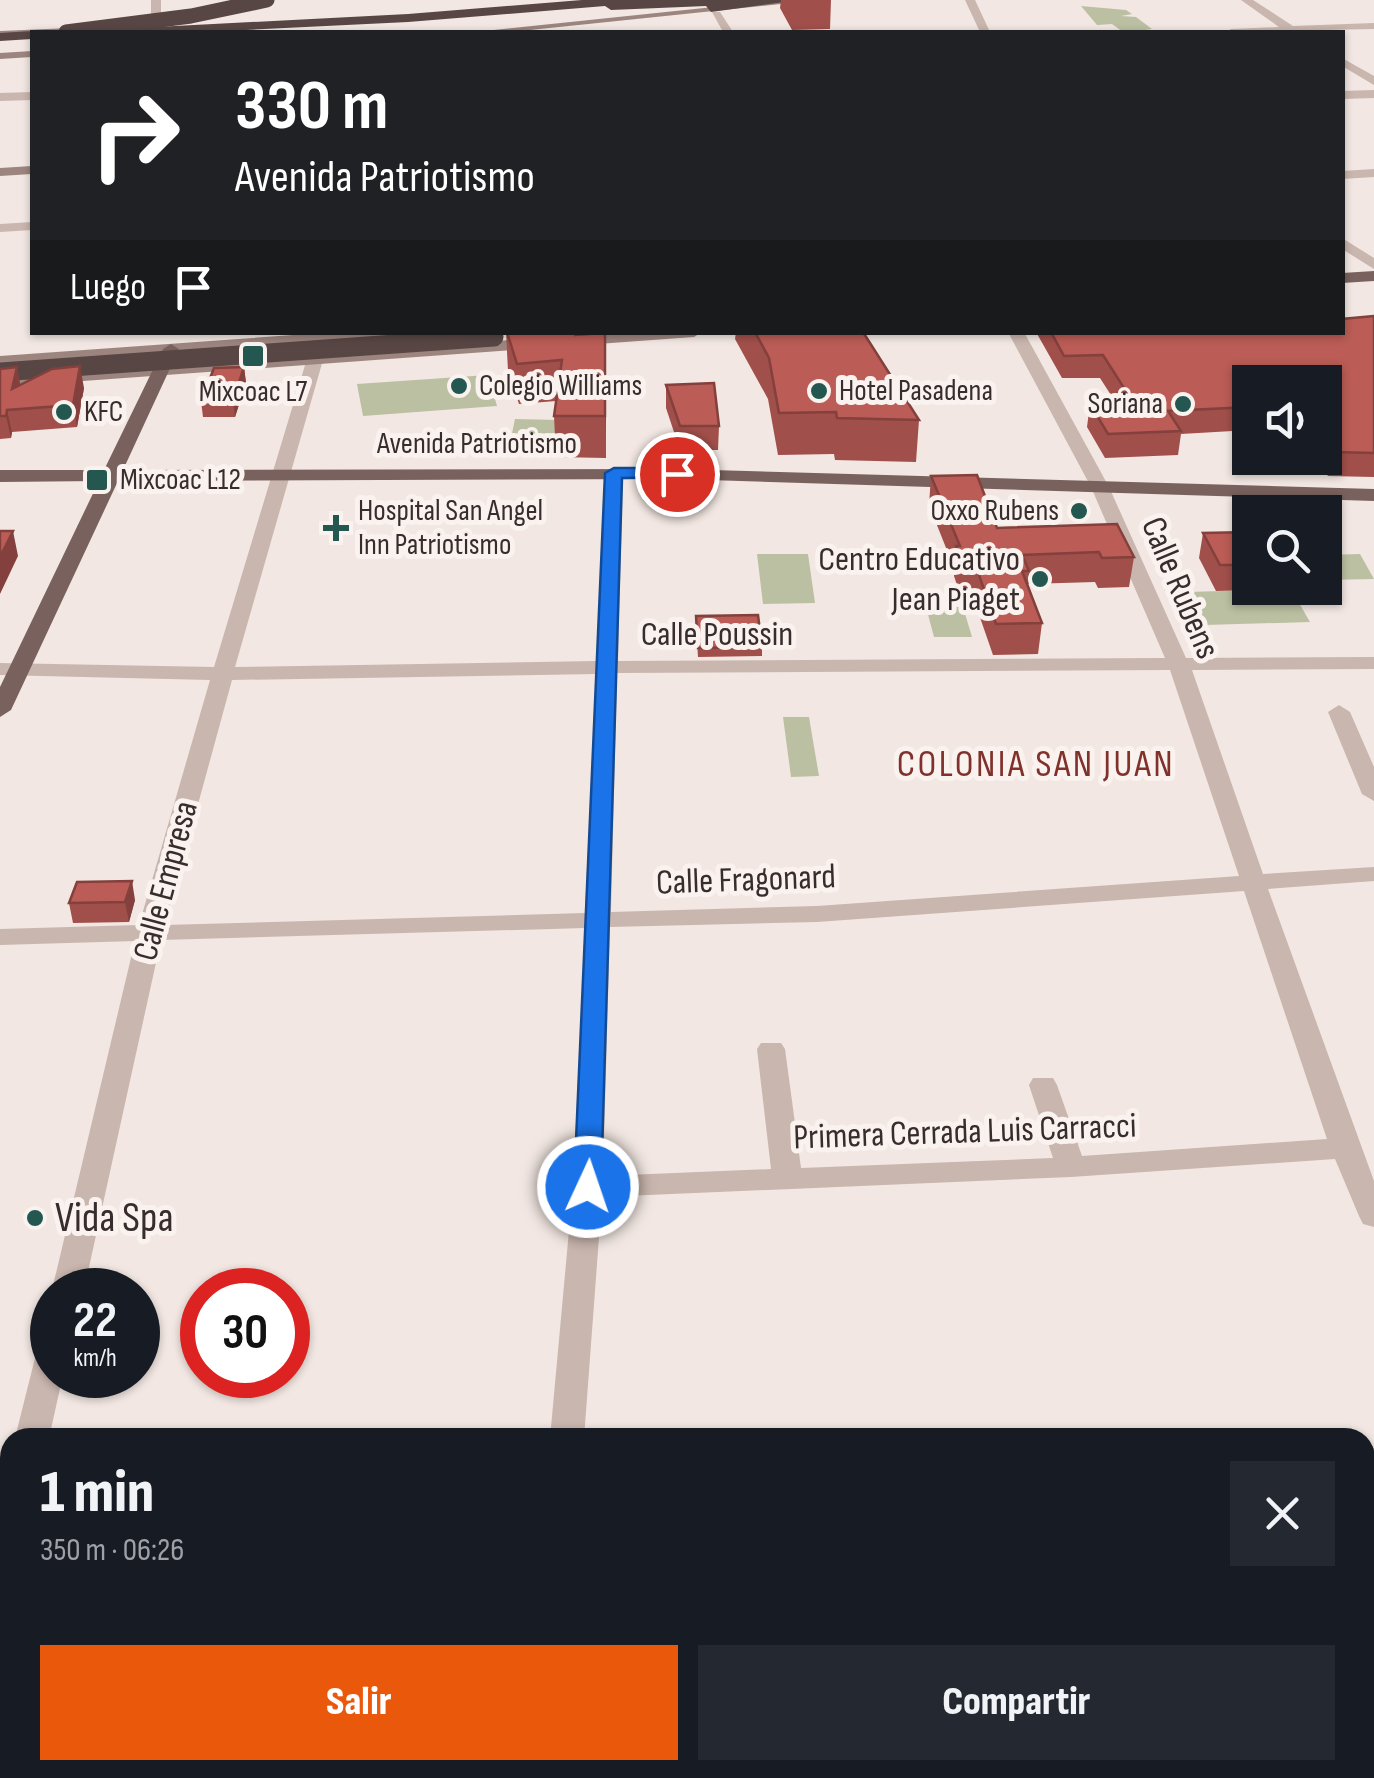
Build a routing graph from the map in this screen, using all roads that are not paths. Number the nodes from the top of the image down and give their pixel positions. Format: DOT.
graph roads {
  1 [pos="156,0"];
  2 [pos="267,0"];
  3 [pos="617,0"];
  4 [pos="630,0"];
  5 [pos="658,0"];
  6 [pos="683,0"];
  7 [pos="731,0"];
  8 [pos="752,0"];
  9 [pos="794,0"];
  10 [pos="814,0"];
  11 [pos="970,0"];
  12 [pos="1246,0"];
  13 [pos="524,4"];
  14 [pos="716,14"];
  15 [pos="1374,26"];
  16 [pos="68,30"];
  17 [pos="82,30"];
  18 [pos="85,30"];
  19 [pos="177,30"];
  20 [pos="224,30"];
  21 [pos="261,30"];
  22 [pos="353,30"];
  23 [pos="390,30"];
  24 [pos="471,30"];
  25 [pos="502,30"];
  26 [pos="727,30"];
  27 [pos="984,30"];
  28 [pos="1292,30"];
  29 [pos="1310,30"];
  30 [pos="30,37"];
  31 [pos="30,44"];
  32 [pos="0,45"];
  33 [pos="1345,63"];
  34 [pos="1345,71"];
  35 [pos="1358,71"];
  36 [pos="1374,80"];
  37 [pos="1374,94"];
  38 [pos="30,96"];
  39 [pos="1345,96"];
  40 [pos="0,98"];
  41 [pos="30,170"];
  42 [pos="0,172"];
  43 [pos="1374,173"];
  44 [pos="1345,175"];
  45 [pos="30,226"];
  46 [pos="0,228"];
  47 [pos="1345,244"];
  48 [pos="1374,265"];
  49 [pos="1374,276"];
  50 [pos="1345,278"];
  51 [pos="195,335"];
  52 [pos="521,335"];
  53 [pos="652,335"];
  54 [pos="1018,335"];
  55 [pos="322,336"];
  56 [pos="171,349"];
  57 [pos="314,359"];
  58 [pos="0,361"];
  59 [pos="160,370"];
  60 [pos="0,372"];
  61 [pos="0,382"];
  62 [pos="614,473"];
  63 [pos="0,476"];
  64 [pos="110,476"];
  65 [pos="278,476"];
  66 [pos="1100,487"];
  67 [pos="1374,495"];
  68 [pos="1374,663"];
  69 [pos="1179,665"];
  70 [pos="605,667"];
  71 [pos="10,669"];
  72 [pos="222,674"];
  73 [pos="0,710"];
  74 [pos="1339,712"];
  75 [pos="1374,794"];
  76 [pos="1374,874"];
  77 [pos="1254,882"];
  78 [pos="600,920"];
  79 [pos="149,935"];
  80 [pos="0,937"];
  81 [pos="771,1049"];
  82 [pos="1043,1085"];
  83 [pos="1344,1148"];
  84 [pos="1071,1168"];
  85 [pos="787,1177"];
  86 [pos="588,1187"];
  87 [pos="1374,1216"];
  88 [pos="73,1268"];
  89 [pos="42,1398"];
  90 [pos="34,1428"];
  91 [pos="569,1428"];
  1 -- 16 [label="street"];
  2 -- 17 [label="highway, bridge"];
  3 -- 13 [label="main road"];
  4 -- 19 [label="highway"];
  5 -- 20 [label="highway"];
  6 -- 21 [label="highway"];
  7 -- 22 [label="highway"];
  8 -- 23 [label="highway"];
  9 -- 24 [label="highway"];
  10 -- 25 [label="main road"];
  11 -- 27 [label="street"];
  12 -- 28 [label="street"];
  13 -- 18 [label="main road"];
  14 -- 26 [label="street"];
  15 -- 29 [label="street"];
  30 -- 32 [label="main road"];
  31 -- 32 [label="highway"];
  33 -- 35 [label="street"];
  34 -- 35 [label="street"];
  35 -- 36 [label="street"];
  37 -- 39 [label="street"];
  38 -- 40 [label="street"];
  41 -- 42 [label="main road"];
  43 -- 44 [label="street"];
  45 -- 46 [label="street"];
  47 -- 48 [label="street"];
  49 -- 50 [label="main road"];
  51 -- 56 [label="main road"];
  52 -- 60 [label="highway, bridge"];
  53 -- 57 [label="main road"];
  54 -- 66 [label="street, Calle Rubens"];
  55 -- 56 [label="main road"];
  55 -- 57 [label="street, Calle Empresa"];
  56 -- 58 [label="main road"];
  56 -- 59 [label="main road"];
  57 -- 59 [label="main road"];
  57 -- 65 [label="street, Calle Empresa"];
  59 -- 61 [label="main road"];
  59 -- 64 [label="main road"];
  62 -- 65 [label="main road, Avenida Patriotismo"];
  62 -- 66 [label="main road, Avenida Patriotismo"];
  62 -- 70 [label="street"];
  63 -- 64 [label="main road, Avenida Patriotismo"];
  64 -- 65 [label="main road, Avenida Patriotismo"];
  64 -- 71 [label="main road"];
  65 -- 72 [label="street, Calle Empresa"];
  66 -- 67 [label="main road, Avenida Patriotismo"];
  66 -- 69 [label="street, Calle Rubens"];
  68 -- 69 [label="street, Calle Poussin"];
  69 -- 70 [label="street, Calle Poussin"];
  69 -- 77 [label="street, Calle Rubens"];
  70 -- 72 [label="street, Calle Poussin"];
  70 -- 78 [label="street"];
  71 -- 72 [label="street, Calle Poussin"];
  71 -- 73 [label="main road"];
  72 -- 79 [label="street, Calle Empresa"];
  74 -- 75 [label="street"];
  76 -- 77 [label="street, Calle Fragonard"];
  77 -- 78 [label="street, Calle Fragonard"];
  77 -- 83 [label="street, Calle Rubens"];
  78 -- 79 [label="street, Calle Fragonard"];
  78 -- 86 [label="street"];
  79 -- 80 [label="street, Calle Fragonard"];
  79 -- 88 [label="street, Calle Empresa"];
  81 -- 85 [label="street"];
  82 -- 84 [label="street"];
  83 -- 84 [label="street, Primera Cerrada Luis Carracci"];
  83 -- 87 [label="street, Calle Rubens"];
  84 -- 85 [label="street, Primera Cerrada Luis Carracci"];
  85 -- 86 [label="street, Primera Cerrada Luis Carracci"];
  86 -- 91 [label="street"];
  89 -- 90 [label="street"];
}
